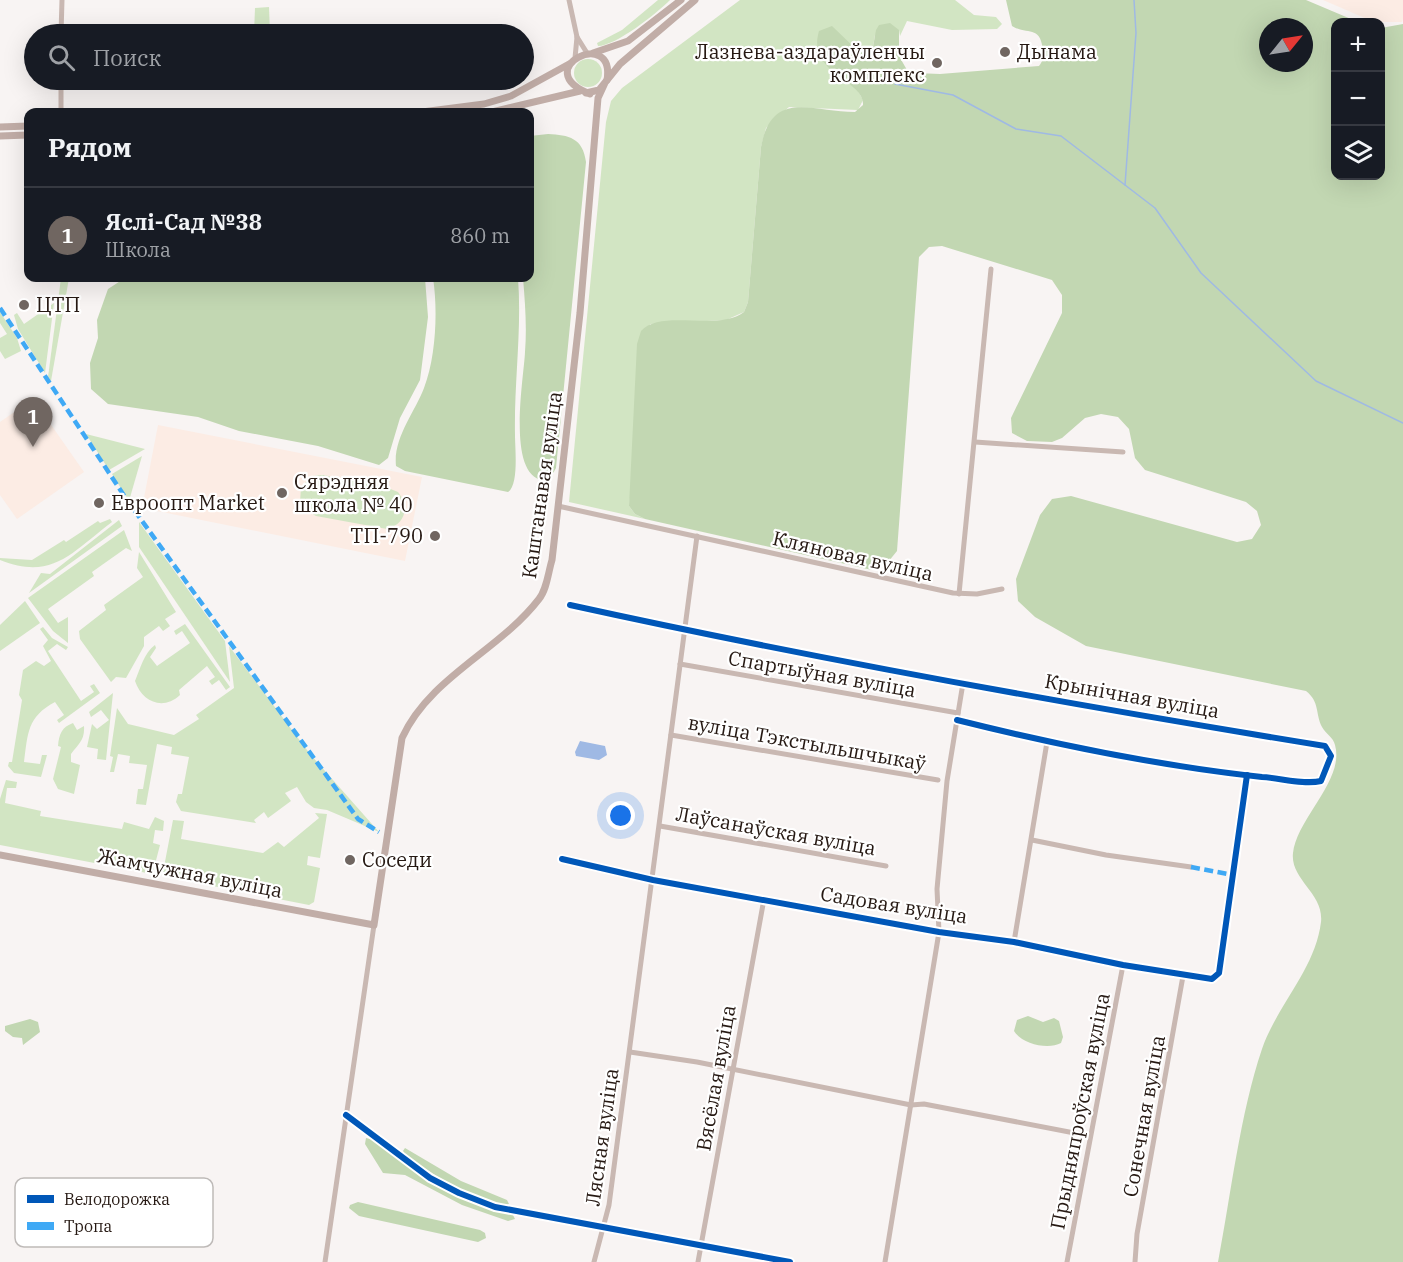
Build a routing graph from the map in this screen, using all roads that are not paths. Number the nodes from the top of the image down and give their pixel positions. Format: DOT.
graph roads {
  1 [pos="62,0"];
  2 [pos="569,0"];
  3 [pos="681,0"];
  4 [pos="695,0"];
  5 [pos="61,24"];
  6 [pos="577,37"];
  7 [pos="590,53"];
  8 [pos="573,60"];
  9 [pos="534,83"];
  10 [pos="605,83"];
  11 [pos="61,90"];
  12 [pos="521,90"];
  13 [pos="583,92"];
  14 [pos="598,98"];
  15 [pos="61,108"];
  16 [pos="453,108"];
  17 [pos="510,108"];
  18 [pos="24,126"];
  19 [pos="0,127"];
  20 [pos="24,135"];
  21 [pos="0,136"];
  22 [pos="991,269"];
  23 [pos="975,442"];
  24 [pos="1124,452"];
  25 [pos="558,506"];
  26 [pos="698,536"];
  27 [pos="1002,589"];
  28 [pos="959,594"];
  29 [pos="570,605"];
  30 [pos="684,630"];
  31 [pos="680,664"];
  32 [pos="963,682"];
  33 [pos="958,717"];
  34 [pos="671,735"];
  35 [pos="1047,741"];
  36 [pos="1247,775"];
  37 [pos="938,780"];
  38 [pos="660,826"];
  39 [pos="1032,840"];
  40 [pos="0,855"];
  41 [pos="562,859"];
  42 [pos="886,866"];
  43 [pos="1191,867"];
  44 [pos="653,880"];
  45 [pos="764,899"];
  46 [pos="374,925"];
  47 [pos="939,932"];
  48 [pos="1014,942"];
  49 [pos="1123,965"];
  50 [pos="1183,976"];
  51 [pos="630,1052"];
  52 [pos="733,1071"];
  53 [pos="911,1106"];
  54 [pos="346,1115"];
  55 [pos="1090,1136"];
  56 [pos="603,1228"];
  57 [pos="701,1246"];
  58 [pos="325,1262"];
  59 [pos="594,1262"];
  60 [pos="698,1262"];
  61 [pos="790,1262"];
  62 [pos="885,1262"];
  63 [pos="1067,1262"];
  64 [pos="1135,1262"];
  1 -- 5 [label="street"];
  2 -- 6 [label="street"];
  3 -- 7 [label="main road"];
  4 -- 10 [label="main road"];
  6 -- 7 [label="street"];
  6 -- 8 [label="street"];
  7 -- 8 [label="main road"];
  7 -- 10 [label="main road"];
  8 -- 9 [label="main road"];
  8 -- 13 [label="main road"];
  10 -- 13 [label="main road"];
  10 -- 14 [label="main road, Каштанавая вуліца"];
  11 -- 15 [label="street"];
  12 -- 16 [label="main road"];
  13 -- 14 [label="main road"];
  13 -- 17 [label="main road"];
  14 -- 25 [label="main road, Каштанавая вуліца"];
  18 -- 19 [label="main road"];
  20 -- 21 [label="main road"];
  22 -- 23 [label="street"];
  23 -- 24 [label="street"];
  23 -- 28 [label="street"];
  25 -- 26 [label="street, Кляновая вуліца"];
  25 -- 46 [label="main road, Каштанавая вуліца"];
  26 -- 28 [label="street, Кляновая вуліца"];
  26 -- 30 [label="street, Лясная вуліца"];
  27 -- 28 [label="street, Кляновая вуліца"];
  29 -- 30 [label="street, Крынічная вуліца"];
  30 -- 31 [label="street, Лясная вуліца"];
  30 -- 32 [label="street, Крынічная вуліца"];
  31 -- 33 [label="street, Спартыўная вуліца"];
  31 -- 34 [label="street, Лясная вуліца"];
  32 -- 33 [label="street"];
  32 -- 36 [label="street, Крынічная вуліца"];
  33 -- 35 [label="street, Спартыўная вуліца"];
  33 -- 47 [label="street"];
  34 -- 37 [label="street, вуліца Тэкстыльшчыкаў"];
  34 -- 38 [label="street, Лясная вуліца"];
  35 -- 36 [label="street, Крынічная вуліца"];
  35 -- 39 [label="street"];
  36 -- 50 [label="street, Садовая вуліца"];
  38 -- 42 [label="street, Лаўсанаўская вуліца"];
  38 -- 44 [label="street, Лясная вуліца"];
  39 -- 43 [label="street"];
  39 -- 48 [label="street"];
  40 -- 46 [label="main road, Жамчужная вуліца"];
  41 -- 44 [label="street, Садовая вуліца"];
  44 -- 45 [label="street, Садовая вуліца"];
  44 -- 51 [label="street, Лясная вуліца"];
  45 -- 47 [label="street, Садовая вуліца"];
  45 -- 52 [label="street, Вясёлая вуліца"];
  46 -- 54 [label="street"];
  47 -- 48 [label="street, Садовая вуліца"];
  47 -- 53 [label="street"];
  48 -- 49 [label="street, Садовая вуліца"];
  49 -- 50 [label="street, Садовая вуліца"];
  49 -- 55 [label="street, Прыдняпроўская вуліца"];
  50 -- 64 [label="street, Сонечная вуліца"];
  51 -- 52 [label="street, Лясная вуліца"];
  51 -- 56 [label="street, Лясная вуліца"];
  52 -- 53 [label="street, Лясная вуліца"];
  52 -- 57 [label="street, Вясёлая вуліца"];
  53 -- 55 [label="street, Лясная вуліца"];
  53 -- 62 [label="street"];
  54 -- 56 [label="street"];
  54 -- 58 [label="street"];
  55 -- 63 [label="street, Прыдняпроўская вуліца"];
  56 -- 57 [label="street"];
  56 -- 59 [label="street, Лясная вуліца"];
  57 -- 60 [label="street, Вясёлая вуліца"];
  57 -- 61 [label="street"];
}
